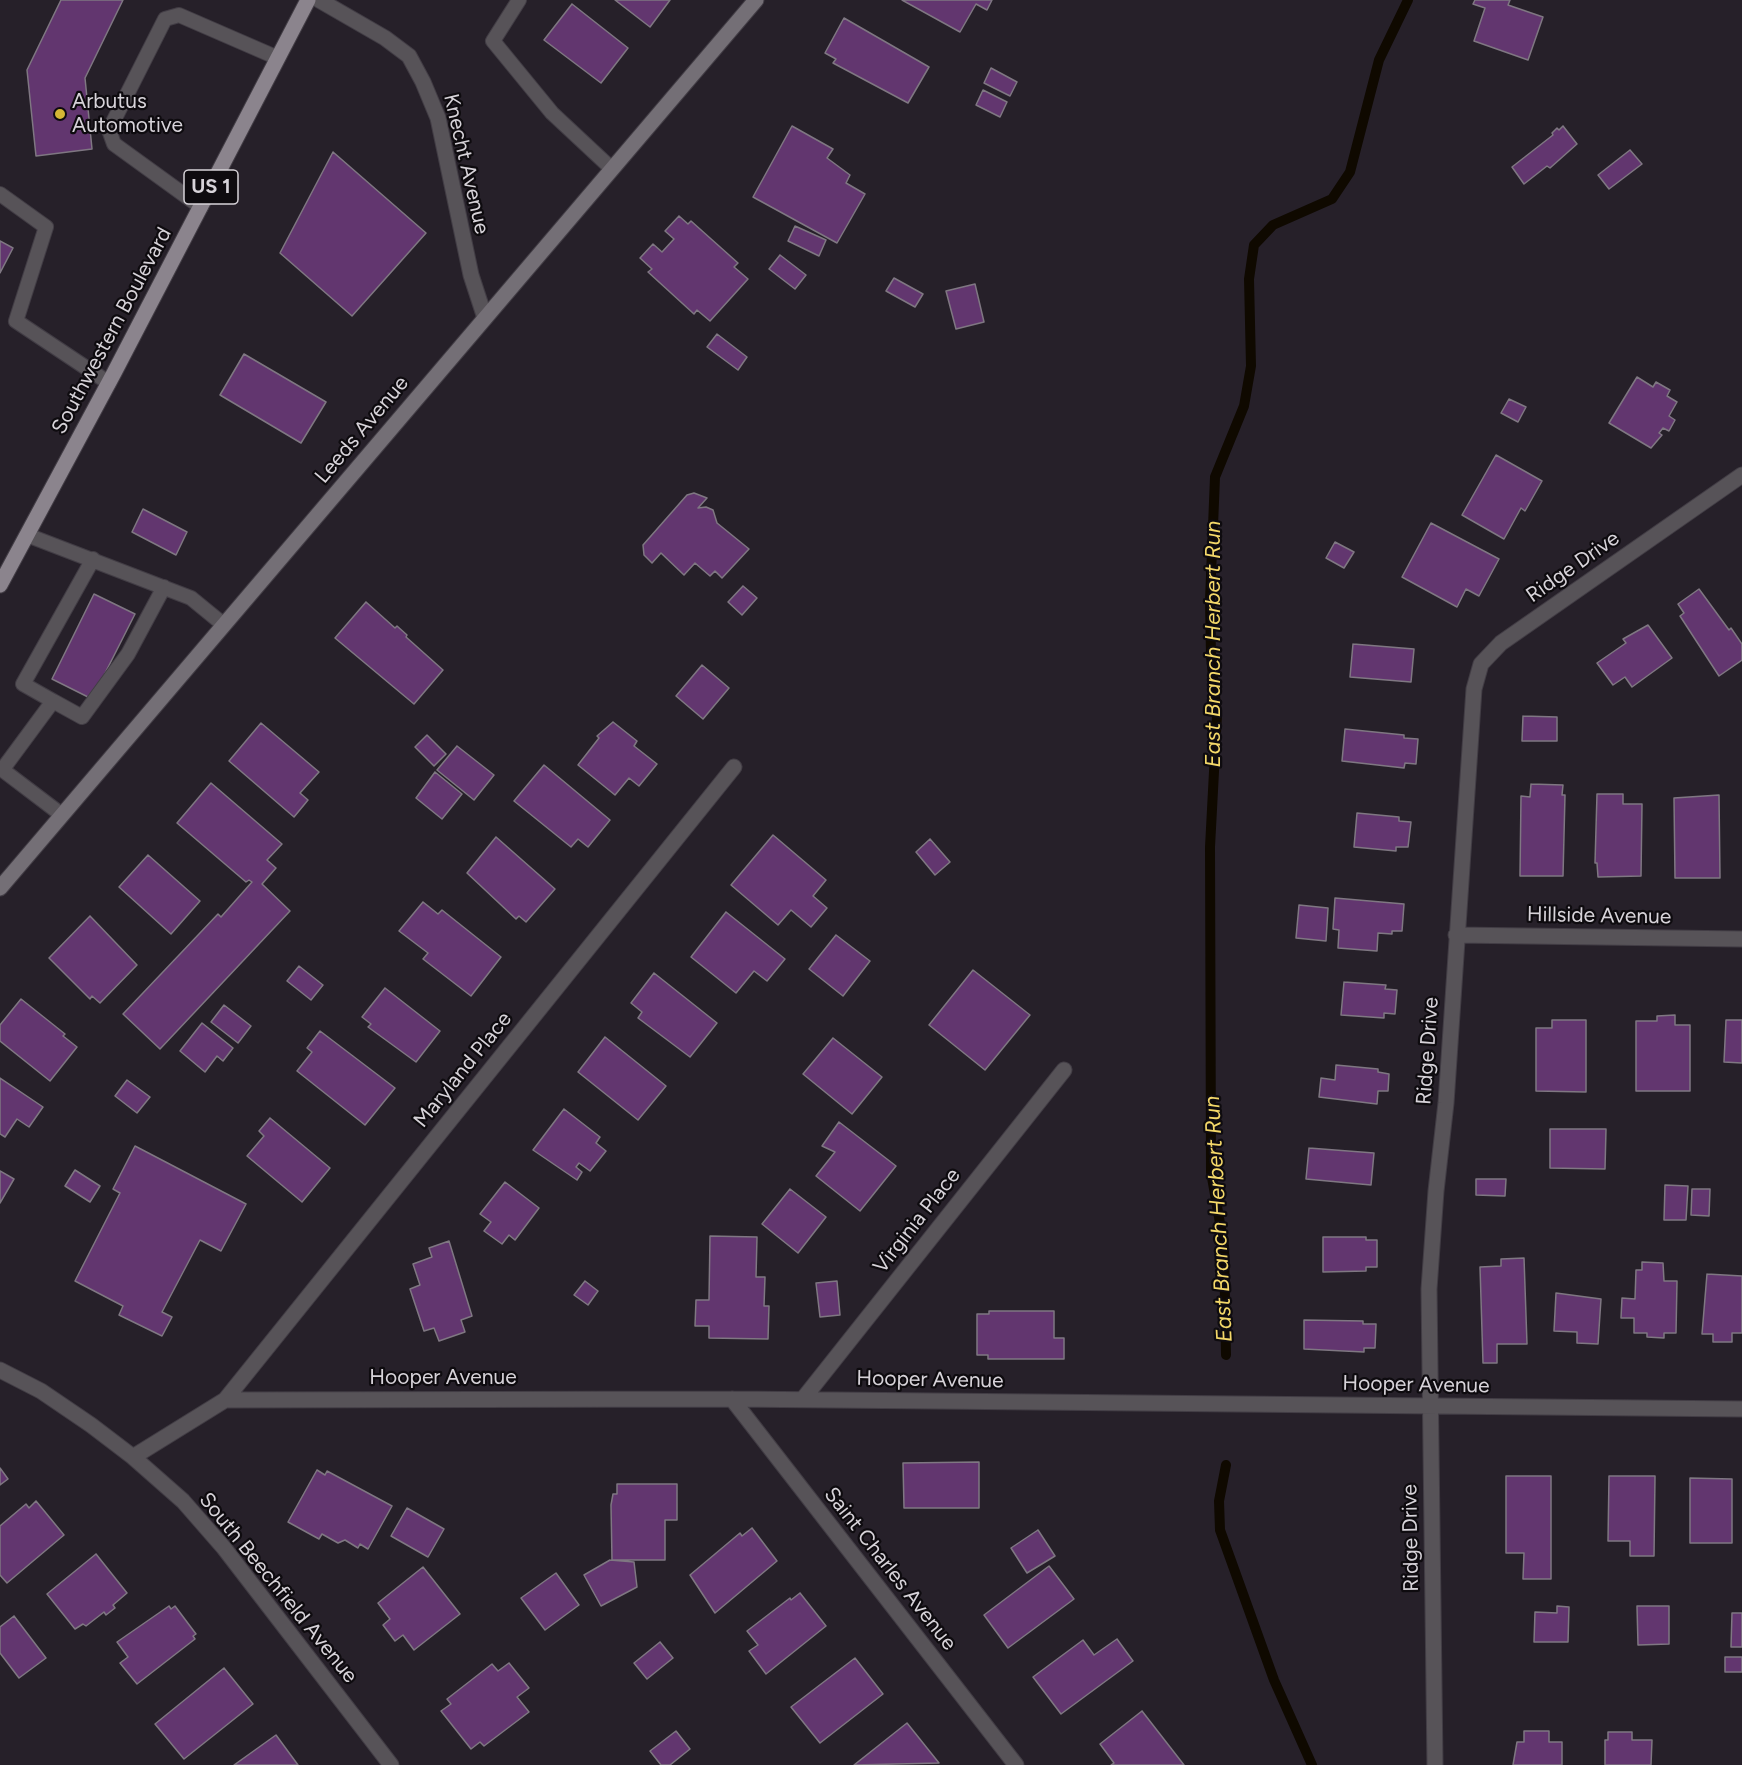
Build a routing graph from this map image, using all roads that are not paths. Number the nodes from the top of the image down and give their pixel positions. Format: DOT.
graph roads {
  1 [pos="308,0"];
  2 [pos="319,0"];
  3 [pos="519,0"];
  4 [pos="756,0"];
  5 [pos="278,58"];
  6 [pos="612,169"];
  7 [pos="0,194"];
  8 [pos="201,207"];
  9 [pos="485,318"];
  10 [pos="109,383"];
  11 [pos="1742,475"];
  12 [pos="27,535"];
  13 [pos="93,559"];
  14 [pos="1,582"];
  15 [pos="164,587"];
  16 [pos="224,625"];
  17 [pos="53,701"];
  18 [pos="734,766"];
  19 [pos="1,769"];
  20 [pos="62,815"];
  21 [pos="0,888"];
  22 [pos="1456,936"];
  23 [pos="1742,939"];
  24 [pos="1064,1070"];
  25 [pos="0,1370"];
  26 [pos="732,1398"];
  27 [pos="803,1399"];
  28 [pos="225,1400"];
  29 [pos="1430,1407"];
  30 [pos="1742,1409"];
  31 [pos="133,1457"];
  32 [pos="391,1765"];
  33 [pos="1016,1765"];
  34 [pos="1435,1765"];
  1 -- 5 [label="main road, Southwestern Boulevard / US 1"];
  2 -- 9 [label="street, Knecht Avenue"];
  3 -- 6 [label="lane"];
  4 -- 6 [label="street, Leeds Avenue"];
  5 -- 8 [label="main road, Southwestern Boulevard / US 1"];
  5 -- 8 [label="lane"];
  6 -- 9 [label="street, Leeds Avenue"];
  7 -- 10 [label="lane"];
  8 -- 10 [label="main road, Southwestern Boulevard / US 1"];
  9 -- 16 [label="street, Leeds Avenue"];
  10 -- 12 [label="main road, Southwestern Boulevard / US 1"];
  11 -- 22 [label="street, Ridge Drive"];
  12 -- 13 [label="lane"];
  12 -- 14 [label="main road, Southwestern Boulevard / US 1"];
  13 -- 15 [label="lane"];
  13 -- 17 [label="lane"];
  15 -- 16 [label="lane"];
  15 -- 17 [label="lane"];
  16 -- 20 [label="street, Leeds Avenue"];
  17 -- 19 [label="lane"];
  18 -- 28 [label="street, Maryland Place"];
  19 -- 20 [label="lane"];
  20 -- 21 [label="street, Leeds Avenue"];
  22 -- 23 [label="street, Hillside Avenue"];
  22 -- 29 [label="street, Ridge Drive"];
  24 -- 27 [label="street, Virginia Place"];
  25 -- 31 [label="street, South Beechfield Avenue"];
  26 -- 27 [label="street, Hooper Avenue"];
  26 -- 28 [label="street, Hooper Avenue"];
  26 -- 33 [label="street, Saint Charles Avenue"];
  27 -- 29 [label="street, Hooper Avenue"];
  28 -- 31 [label="street"];
  29 -- 30 [label="street, Hooper Avenue"];
  29 -- 34 [label="street, Ridge Drive"];
  31 -- 32 [label="street, South Beechfield Avenue"];
}
